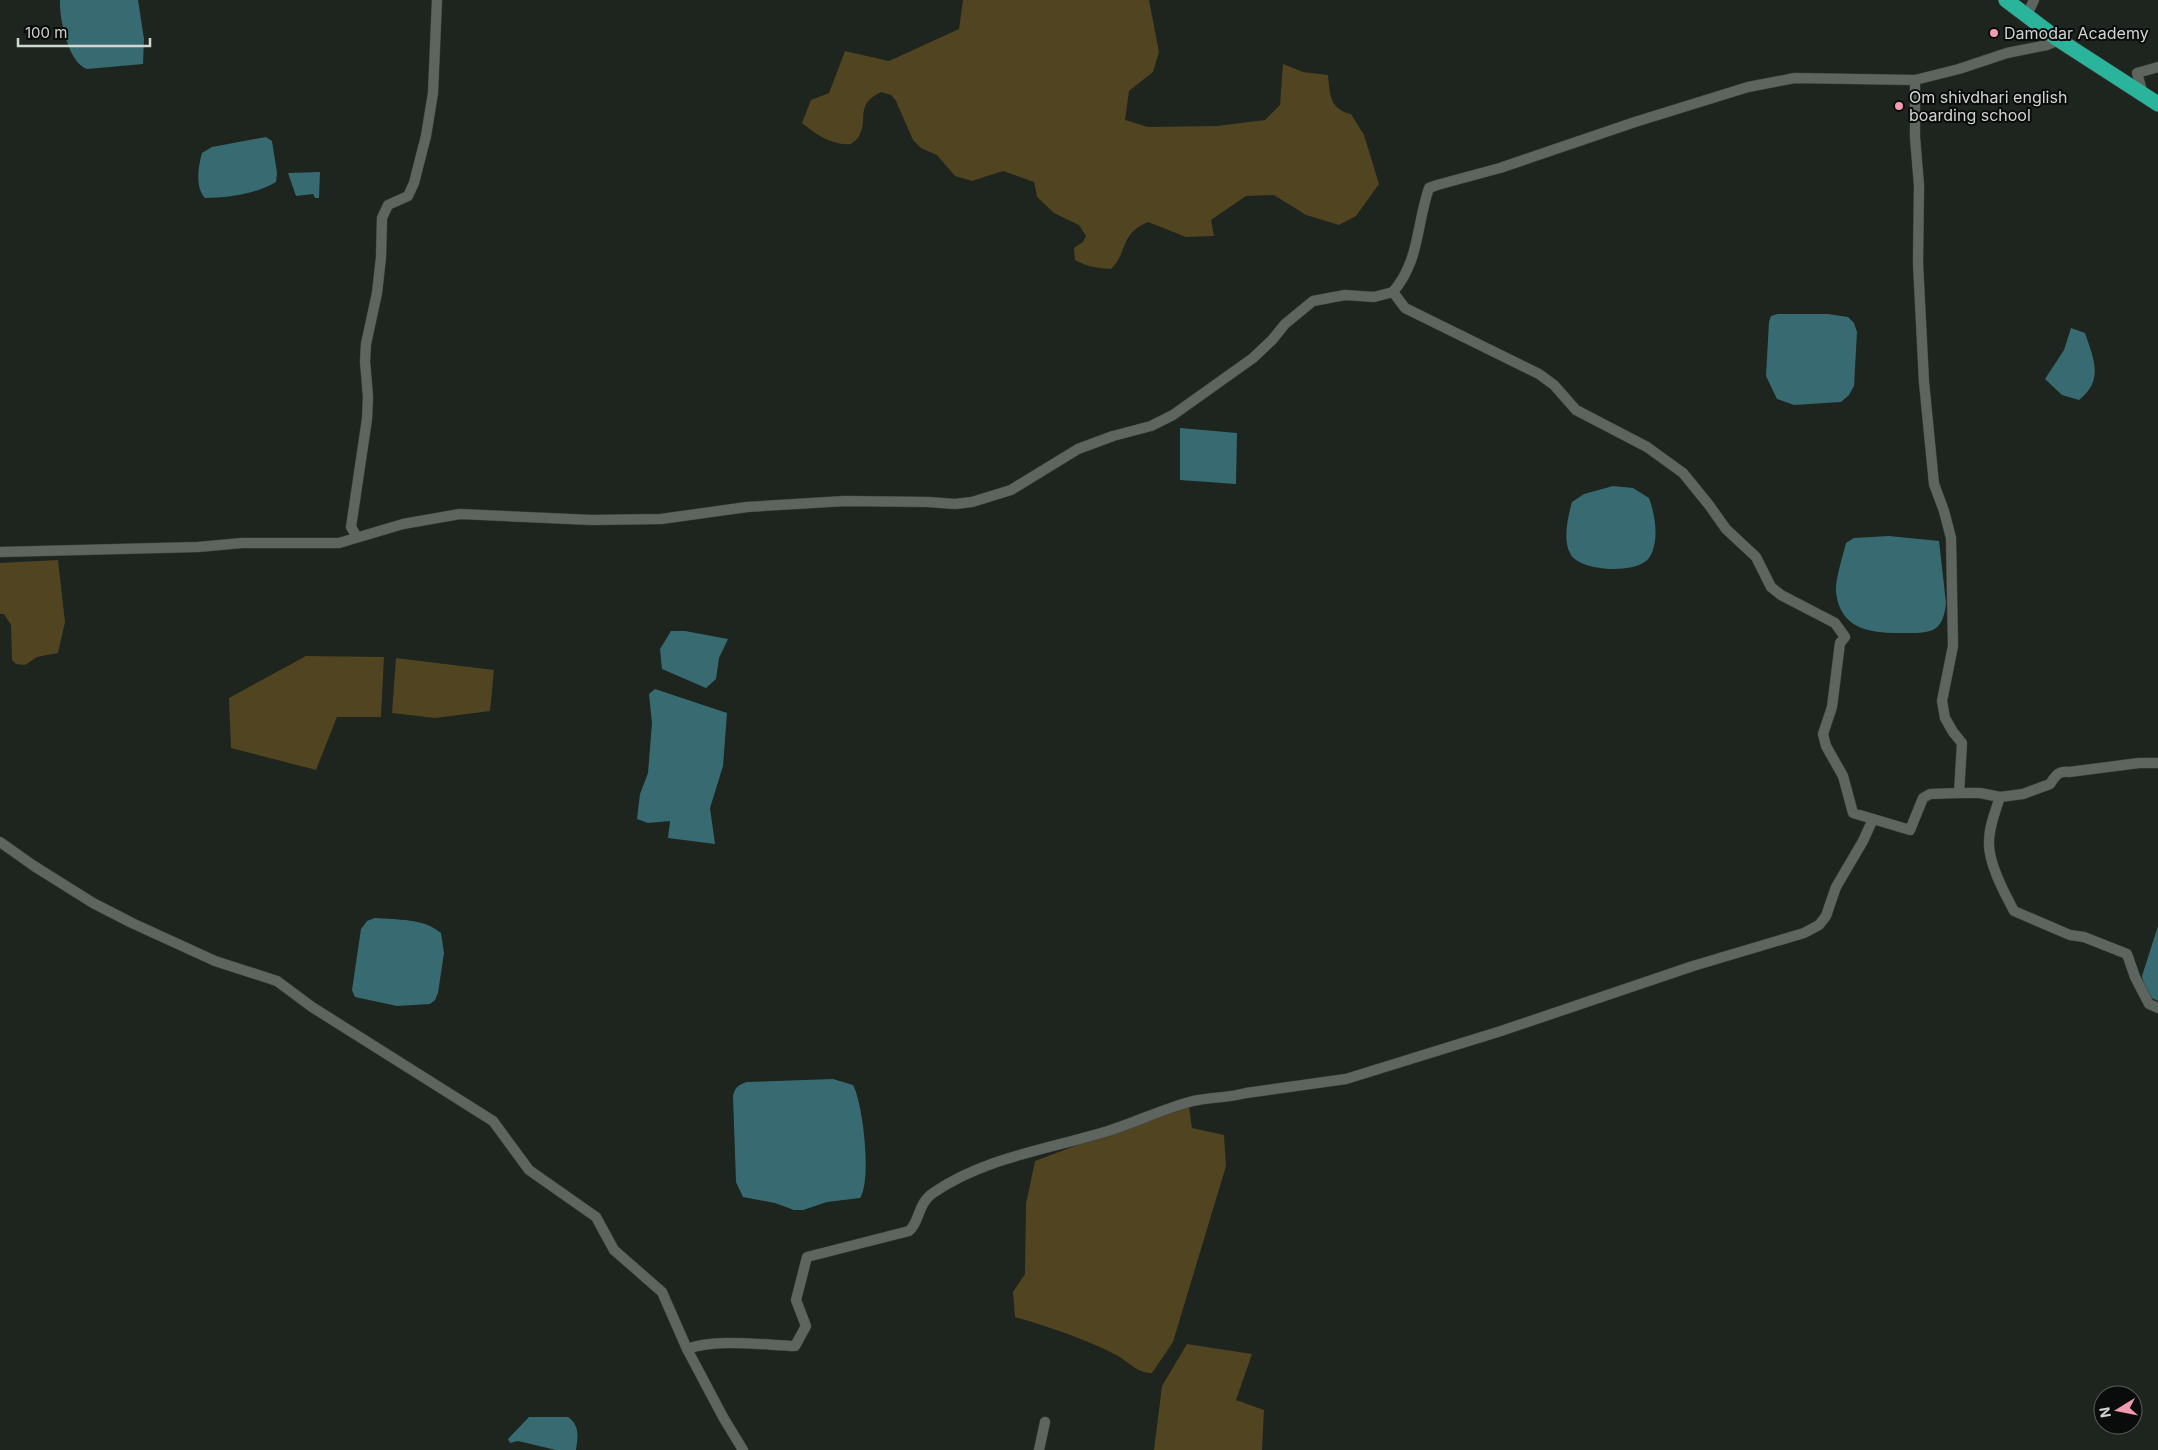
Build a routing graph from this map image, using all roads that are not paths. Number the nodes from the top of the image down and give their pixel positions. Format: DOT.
graph roads {
  1 [pos="437,0"];
  2 [pos="2034,0"];
  3 [pos="2009,1"];
  4 [pos="2027,15"];
  5 [pos="2059,40"];
  6 [pos="2158,66"];
  7 [pos="1915,80"];
  8 [pos="2143,94"];
  9 [pos="2158,104"];
  10 [pos="1393,292"];
  11 [pos="357,537"];
  12 [pos="0,552"];
  13 [pos="2158,763"];
  14 [pos="1959,793"];
  15 [pos="2000,797"];
  16 [pos="1873,819"];
  17 [pos="0,842"];
  18 [pos="2158,1008"];
  19 [pos="688,1349"];
  20 [pos="1046,1422"];
  21 [pos="743,1450"];
  22 [pos="1039,1450"];
  1 -- 11 [label="street"];
  2 -- 4 [label="street"];
  3 -- 4 [label="highway"];
  4 -- 5 [label="highway"];
  5 -- 7 [label="street"];
  5 -- 8 [label="highway"];
  6 -- 8 [label="street"];
  7 -- 10 [label="street"];
  7 -- 14 [label="street"];
  8 -- 9 [label="highway"];
  10 -- 11 [label="street"];
  10 -- 16 [label="street"];
  11 -- 12 [label="street"];
  13 -- 15 [label="street"];
  14 -- 15 [label="street"];
  14 -- 16 [label="street"];
  15 -- 18 [label="street"];
  16 -- 19 [label="street"];
  17 -- 19 [label="street"];
  19 -- 21 [label="street"];
  20 -- 22 [label="street"];
}
